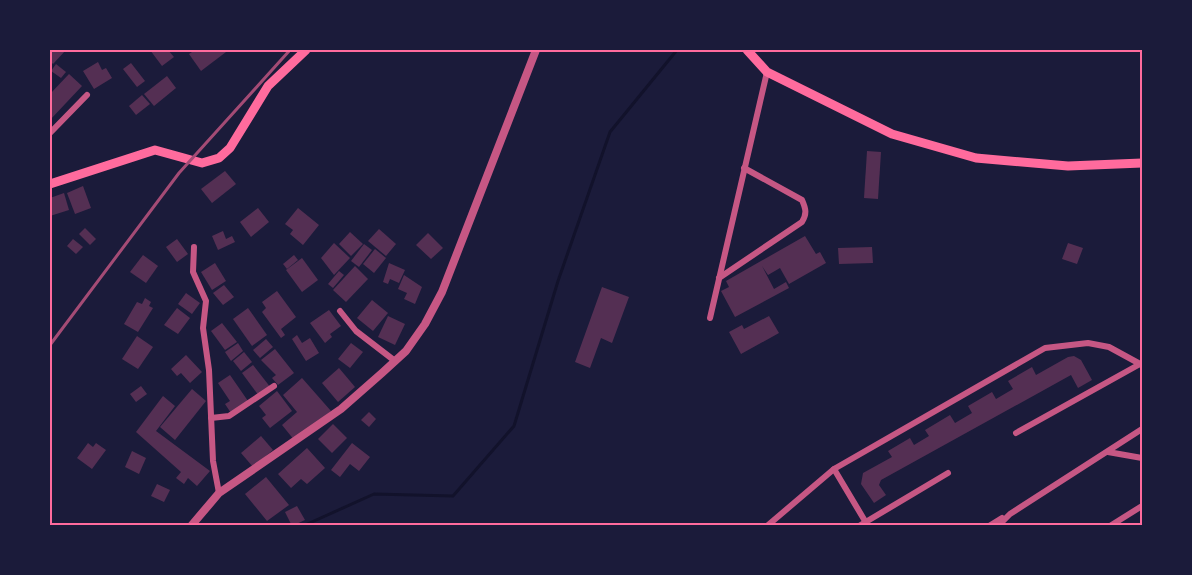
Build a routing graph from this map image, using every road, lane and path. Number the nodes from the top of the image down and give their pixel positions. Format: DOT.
graph roads {
  1 [pos="306,50"];
  2 [pos="536,50"];
  3 [pos="747,50"];
  4 [pos="766,72"];
  5 [pos="87,95"];
  6 [pos="50,133"];
  7 [pos="1143,163"];
  8 [pos="744,168"];
  9 [pos="50,184"];
  10 [pos="194,247"];
  11 [pos="719,278"];
  12 [pos="340,311"];
  13 [pos="710,318"];
  14 [pos="395,362"];
  15 [pos="1141,364"];
  16 [pos="274,386"];
  17 [pos="211,418"];
  18 [pos="1143,429"];
  19 [pos="1016,433"];
  20 [pos="1108,452"];
  21 [pos="1143,458"];
  22 [pos="834,470"];
  23 [pos="948,473"];
  24 [pos="219,493"];
  25 [pos="1143,506"];
  26 [pos="1010,514"];
  27 [pos="865,520"];
  28 [pos="191,525"];
  29 [pos="766,525"];
  30 [pos="859,525"];
  31 [pos="989,525"];
  32 [pos="998,525"];
  33 [pos="1110,525"];
  1 -- 9 [label="main road"];
  2 -- 14 [label="street"];
  3 -- 4 [label="main road"];
  4 -- 7 [label="main road"];
  4 -- 8 [label="street"];
  5 -- 6 [label="street"];
  8 -- 11 [label="street"];
  8 -- 11 [label="street"];
  10 -- 17 [label="street"];
  11 -- 13 [label="street"];
  12 -- 14 [label="street"];
  14 -- 24 [label="street"];
  15 -- 19 [label="street"];
  15 -- 22 [label="street"];
  16 -- 17 [label="street"];
  17 -- 24 [label="street"];
  18 -- 20 [label="street"];
  20 -- 21 [label="street"];
  20 -- 26 [label="street"];
  22 -- 27 [label="street"];
  22 -- 29 [label="street"];
  23 -- 27 [label="street"];
  24 -- 28 [label="street"];
  25 -- 33 [label="street"];
  26 -- 31 [label="street"];
  26 -- 32 [label="street"];
  27 -- 30 [label="street"];
}
